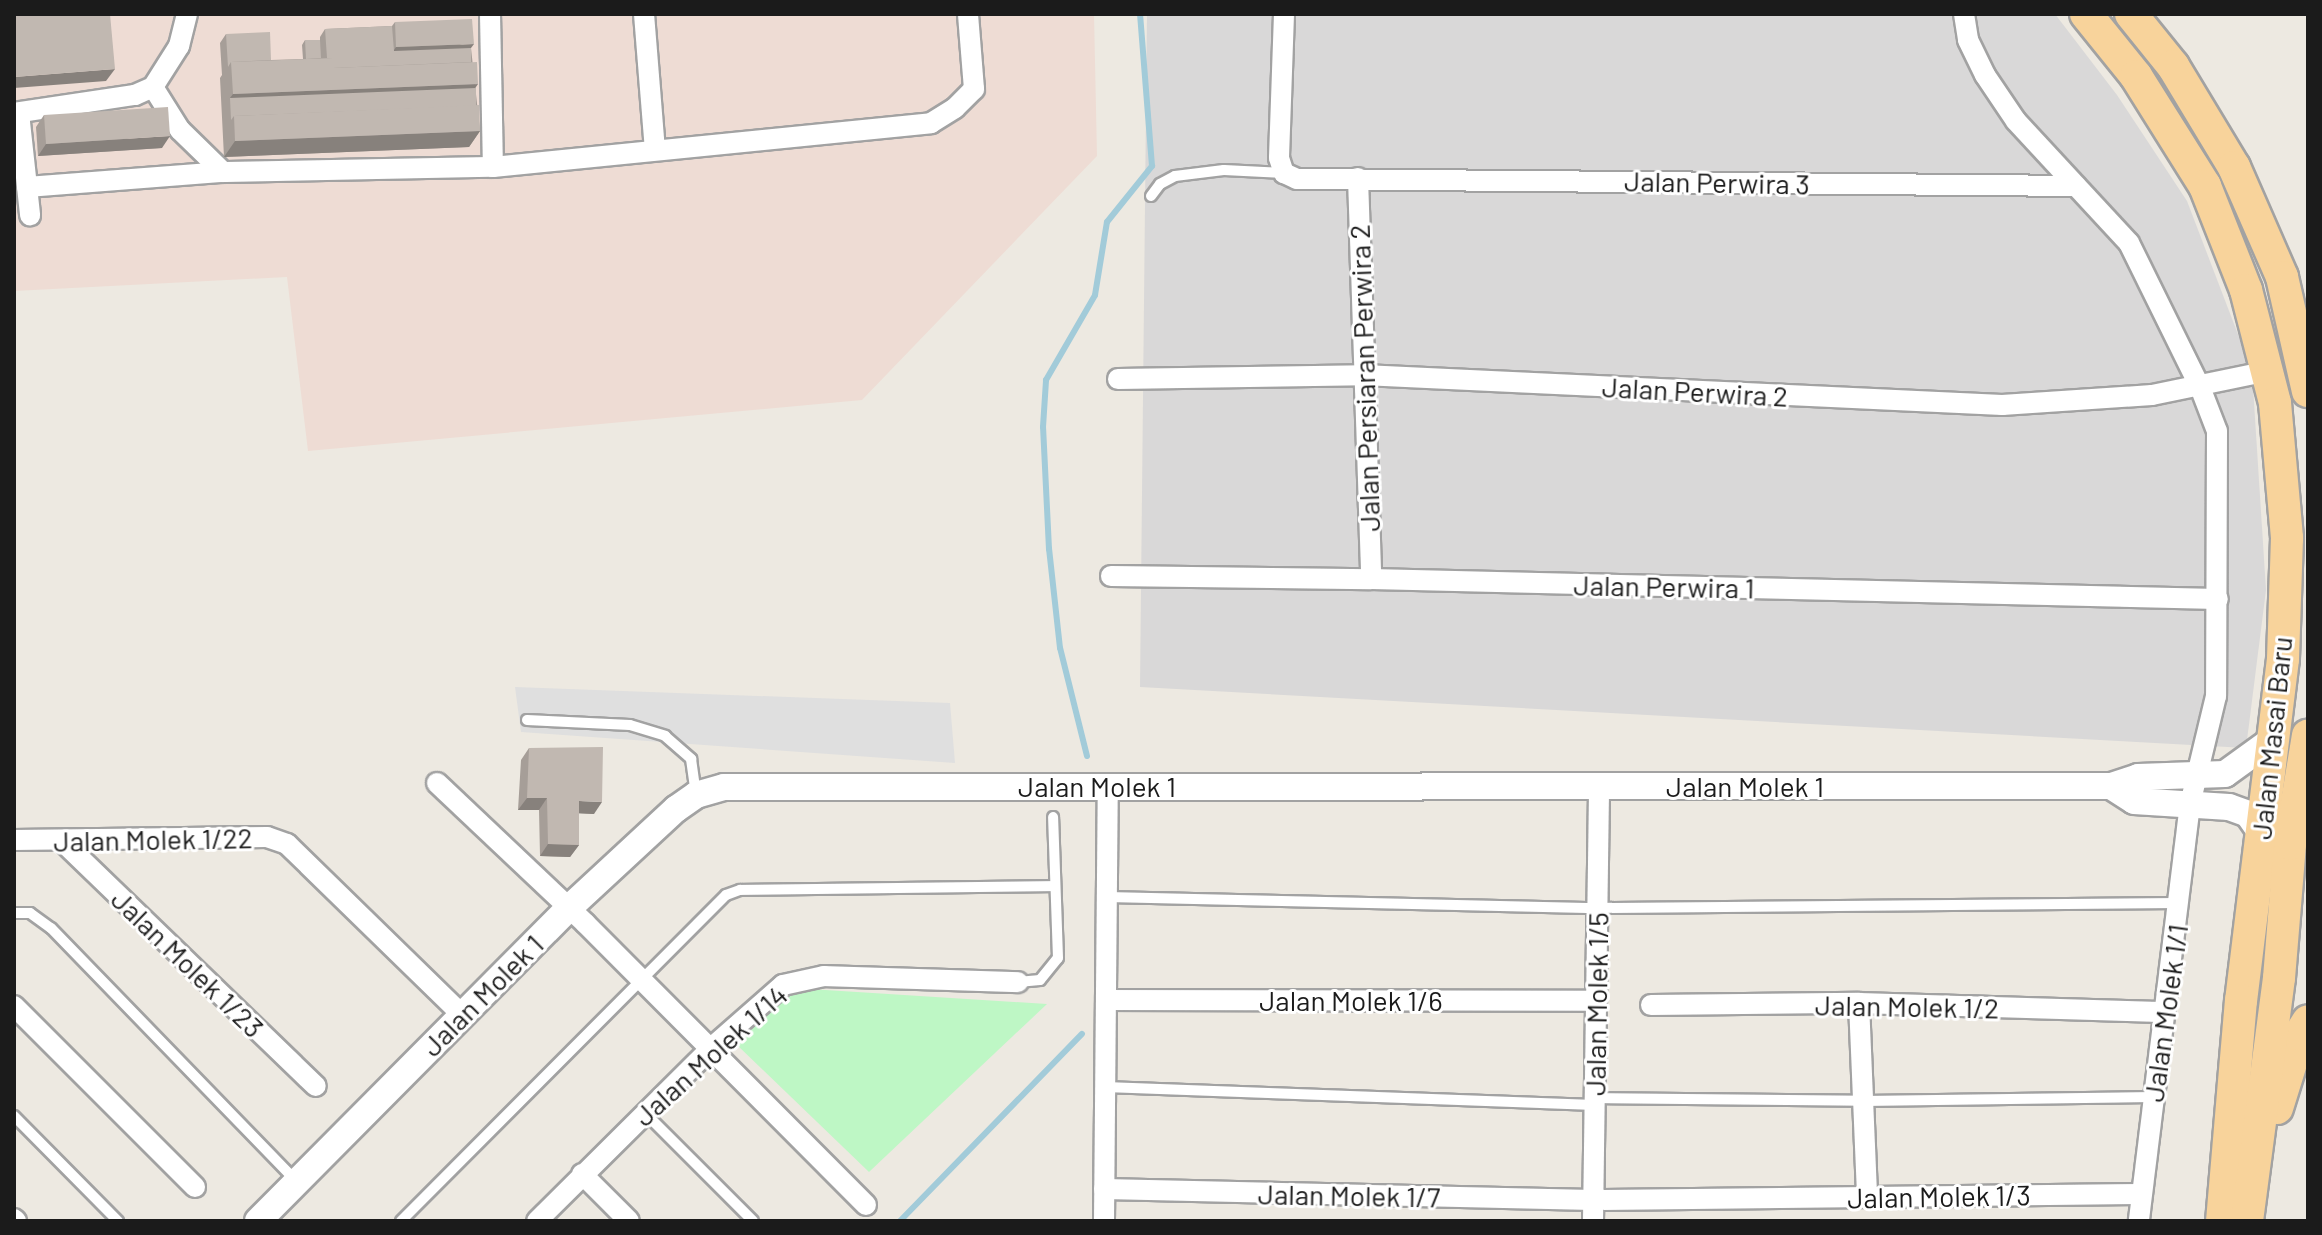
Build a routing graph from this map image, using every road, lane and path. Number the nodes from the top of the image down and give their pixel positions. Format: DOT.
graph roads {
  1 [pos="187,14"];
  2 [pos="490,14"];
  3 [pos="644,14"];
  4 [pos="968,14"];
  5 [pos="1284,14"];
  6 [pos="1964,14"];
  7 [pos="2086,14"];
  8 [pos="2131,14"];
  9 [pos="153,87"];
  10 [pos="17,113"];
  11 [pos="655,150"];
  12 [pos="493,167"];
  13 [pos="223,172"];
  14 [pos="1284,173"];
  15 [pos="1358,178"];
  16 [pos="2076,186"];
  17 [pos="27,187"];
  18 [pos="1151,196"];
  19 [pos="30,215"];
  20 [pos="2269,371"];
  21 [pos="1363,375"];
  22 [pos="1118,379"];
  23 [pos="2200,387"];
  24 [pos="2308,391"];
  25 [pos="1111,576"];
  26 [pos="1371,579"];
  27 [pos="2218,599"];
  28 [pos="527,720"];
  29 [pos="2308,735"];
  30 [pos="2272,740"];
  31 [pos="2195,777"];
  32 [pos="437,783"];
  33 [pos="1108,786"];
  34 [pos="2111,786"];
  35 [pos="1599,787"];
  36 [pos="696,795"];
  37 [pos="2190,804"];
  38 [pos="1053,817"];
  39 [pos="2260,831"];
  40 [pos="14,840"];
  41 [pos="61,840"];
  42 [pos="2299,853"];
  43 [pos="1055,886"];
  44 [pos="1107,897"];
  45 [pos="2180,903"];
  46 [pos="569,908"];
  47 [pos="1598,908"];
  48 [pos="14,913"];
  49 [pos="639,978"];
  50 [pos="1018,982"];
  51 [pos="1106,1000"];
  52 [pos="1596,1001"];
  53 [pos="1859,1003"];
  54 [pos="1651,1005"];
  55 [pos="14,1006"];
  56 [pos="2164,1012"];
  57 [pos="461,1014"];
  58 [pos="2308,1021"];
  59 [pos="710,1049"];
  60 [pos="316,1086"];
  61 [pos="1105,1087"];
  62 [pos="2153,1097"];
  63 [pos="1595,1101"];
  64 [pos="1863,1101"];
  65 [pos="644,1112"];
  66 [pos="14,1116"];
  67 [pos="582,1174"];
  68 [pos="297,1181"];
  69 [pos="195,1187"];
  70 [pos="1104,1189"];
  71 [pos="2141,1194"];
  72 [pos="1867,1197"];
  73 [pos="1593,1200"];
  74 [pos="866,1205"];
  75 [pos="2248,1207"];
  76 [pos="118,1221"];
  77 [pos="258,1221"];
  78 [pos="401,1221"];
  79 [pos="537,1221"];
  80 [pos="629,1221"];
  81 [pos="753,1221"];
  82 [pos="1104,1221"];
  83 [pos="1593,1221"];
  84 [pos="2139,1221"];
  85 [pos="2222,1221"];
  1 -- 9 [label="street"];
  2 -- 12 [label="street"];
  3 -- 11 [label="street"];
  4 -- 11 [label="street"];
  5 -- 14 [label="street"];
  6 -- 16 [label="street, Jalan Molek 1/1"];
  7 -- 20 [label="main road, Jalan Masai Baru"];
  8 -- 24 [label="main road"];
  9 -- 10 [label="street"];
  9 -- 13 [label="street"];
  10 -- 17 [label="street"];
  11 -- 12 [label="street"];
  12 -- 13 [label="street"];
  13 -- 17 [label="street"];
  14 -- 15 [label="street, Jalan Perwira 3"];
  14 -- 18 [label="lane"];
  15 -- 16 [label="street, Jalan Perwira 3"];
  15 -- 21 [label="street, Jalan Persiaran Perwira 2"];
  16 -- 23 [label="street, Jalan Molek 1/1"];
  17 -- 19 [label="street"];
  20 -- 23 [label="street, Jalan Perwira 2"];
  20 -- 30 [label="main road, Jalan Masai Baru"];
  21 -- 22 [label="street, Jalan Perwira 2"];
  21 -- 23 [label="street, Jalan Perwira 2"];
  21 -- 26 [label="street, Jalan Persiaran Perwira 2"];
  23 -- 27 [label="street, Jalan Molek 1/1"];
  25 -- 26 [label="street, Jalan Perwira 1"];
  26 -- 27 [label="street, Jalan Perwira 1"];
  27 -- 31 [label="street, Jalan Molek 1/1"];
  28 -- 36 [label="lane"];
  29 -- 42 [label="main road, Jalan Masai Baru"];
  30 -- 31 [label="street, Jalan Molek 1"];
  30 -- 39 [label="main road, Jalan Masai Baru"];
  31 -- 34 [label="street, Jalan Molek 1"];
  31 -- 37 [label="street, Jalan Molek 1/1"];
  32 -- 46 [label="street"];
  33 -- 35 [label="street, Jalan Molek 1"];
  33 -- 36 [label="street, Jalan Molek 1"];
  33 -- 44 [label="street"];
  34 -- 35 [label="street, Jalan Molek 1"];
  34 -- 37 [label="street, Jalan Molek 1"];
  35 -- 47 [label="street, Jalan Molek 1/5"];
  36 -- 46 [label="street, Jalan Molek 1"];
  37 -- 39 [label="street, Jalan Molek 1"];
  37 -- 45 [label="street, Jalan Molek 1/1"];
  38 -- 43 [label="lane"];
  39 -- 42 [label="main road"];
  39 -- 85 [label="main road, Jalan Masai Baru"];
  40 -- 41 [label="street, Jalan Molek 1/22"];
  41 -- 57 [label="street, Jalan Molek 1/22"];
  41 -- 60 [label="street, Jalan Molek 1/23"];
  42 -- 75 [label="main road, Jalan Masai Baru"];
  43 -- 49 [label="lane"];
  43 -- 50 [label="lane"];
  44 -- 47 [label="lane"];
  44 -- 51 [label="street"];
  45 -- 47 [label="lane"];
  45 -- 56 [label="street, Jalan Molek 1/1"];
  46 -- 49 [label="street"];
  46 -- 57 [label="street, Jalan Molek 1"];
  47 -- 52 [label="street, Jalan Molek 1/5"];
  48 -- 68 [label="lane"];
  49 -- 59 [label="street"];
  49 -- 78 [label="lane"];
  50 -- 59 [label="street, Jalan Molek 1/14"];
  51 -- 52 [label="street, Jalan Molek 1/6"];
  51 -- 61 [label="street"];
  52 -- 63 [label="street, Jalan Molek 1/5"];
  53 -- 54 [label="street, Jalan Molek 1/2"];
  53 -- 56 [label="street, Jalan Molek 1/2"];
  53 -- 64 [label="street"];
  55 -- 69 [label="street"];
  56 -- 62 [label="street, Jalan Molek 1/1"];
  57 -- 68 [label="street, Jalan Molek 1"];
  58 -- 75 [label="main road"];
  59 -- 65 [label="street, Jalan Molek 1/14"];
  59 -- 74 [label="street"];
  61 -- 63 [label="lane"];
  61 -- 70 [label="street"];
  62 -- 64 [label="lane"];
  62 -- 71 [label="street, Jalan Molek 1/1"];
  63 -- 64 [label="lane"];
  63 -- 73 [label="street, Jalan Molek 1/5"];
  64 -- 72 [label="street"];
  65 -- 67 [label="street, Jalan Molek 1/14"];
  65 -- 81 [label="lane"];
  66 -- 76 [label="lane"];
  67 -- 79 [label="street, Jalan Molek 1/14"];
  67 -- 80 [label="street"];
  68 -- 77 [label="street, Jalan Molek 1"];
  70 -- 73 [label="street, Jalan Molek 1/7"];
  70 -- 82 [label="street"];
  71 -- 72 [label="street, Jalan Molek 1/3"];
  71 -- 84 [label="street, Jalan Molek 1/1"];
  72 -- 73 [label="street, Jalan Molek 1/3"];
  73 -- 83 [label="street, Jalan Molek 1/5"];
}
